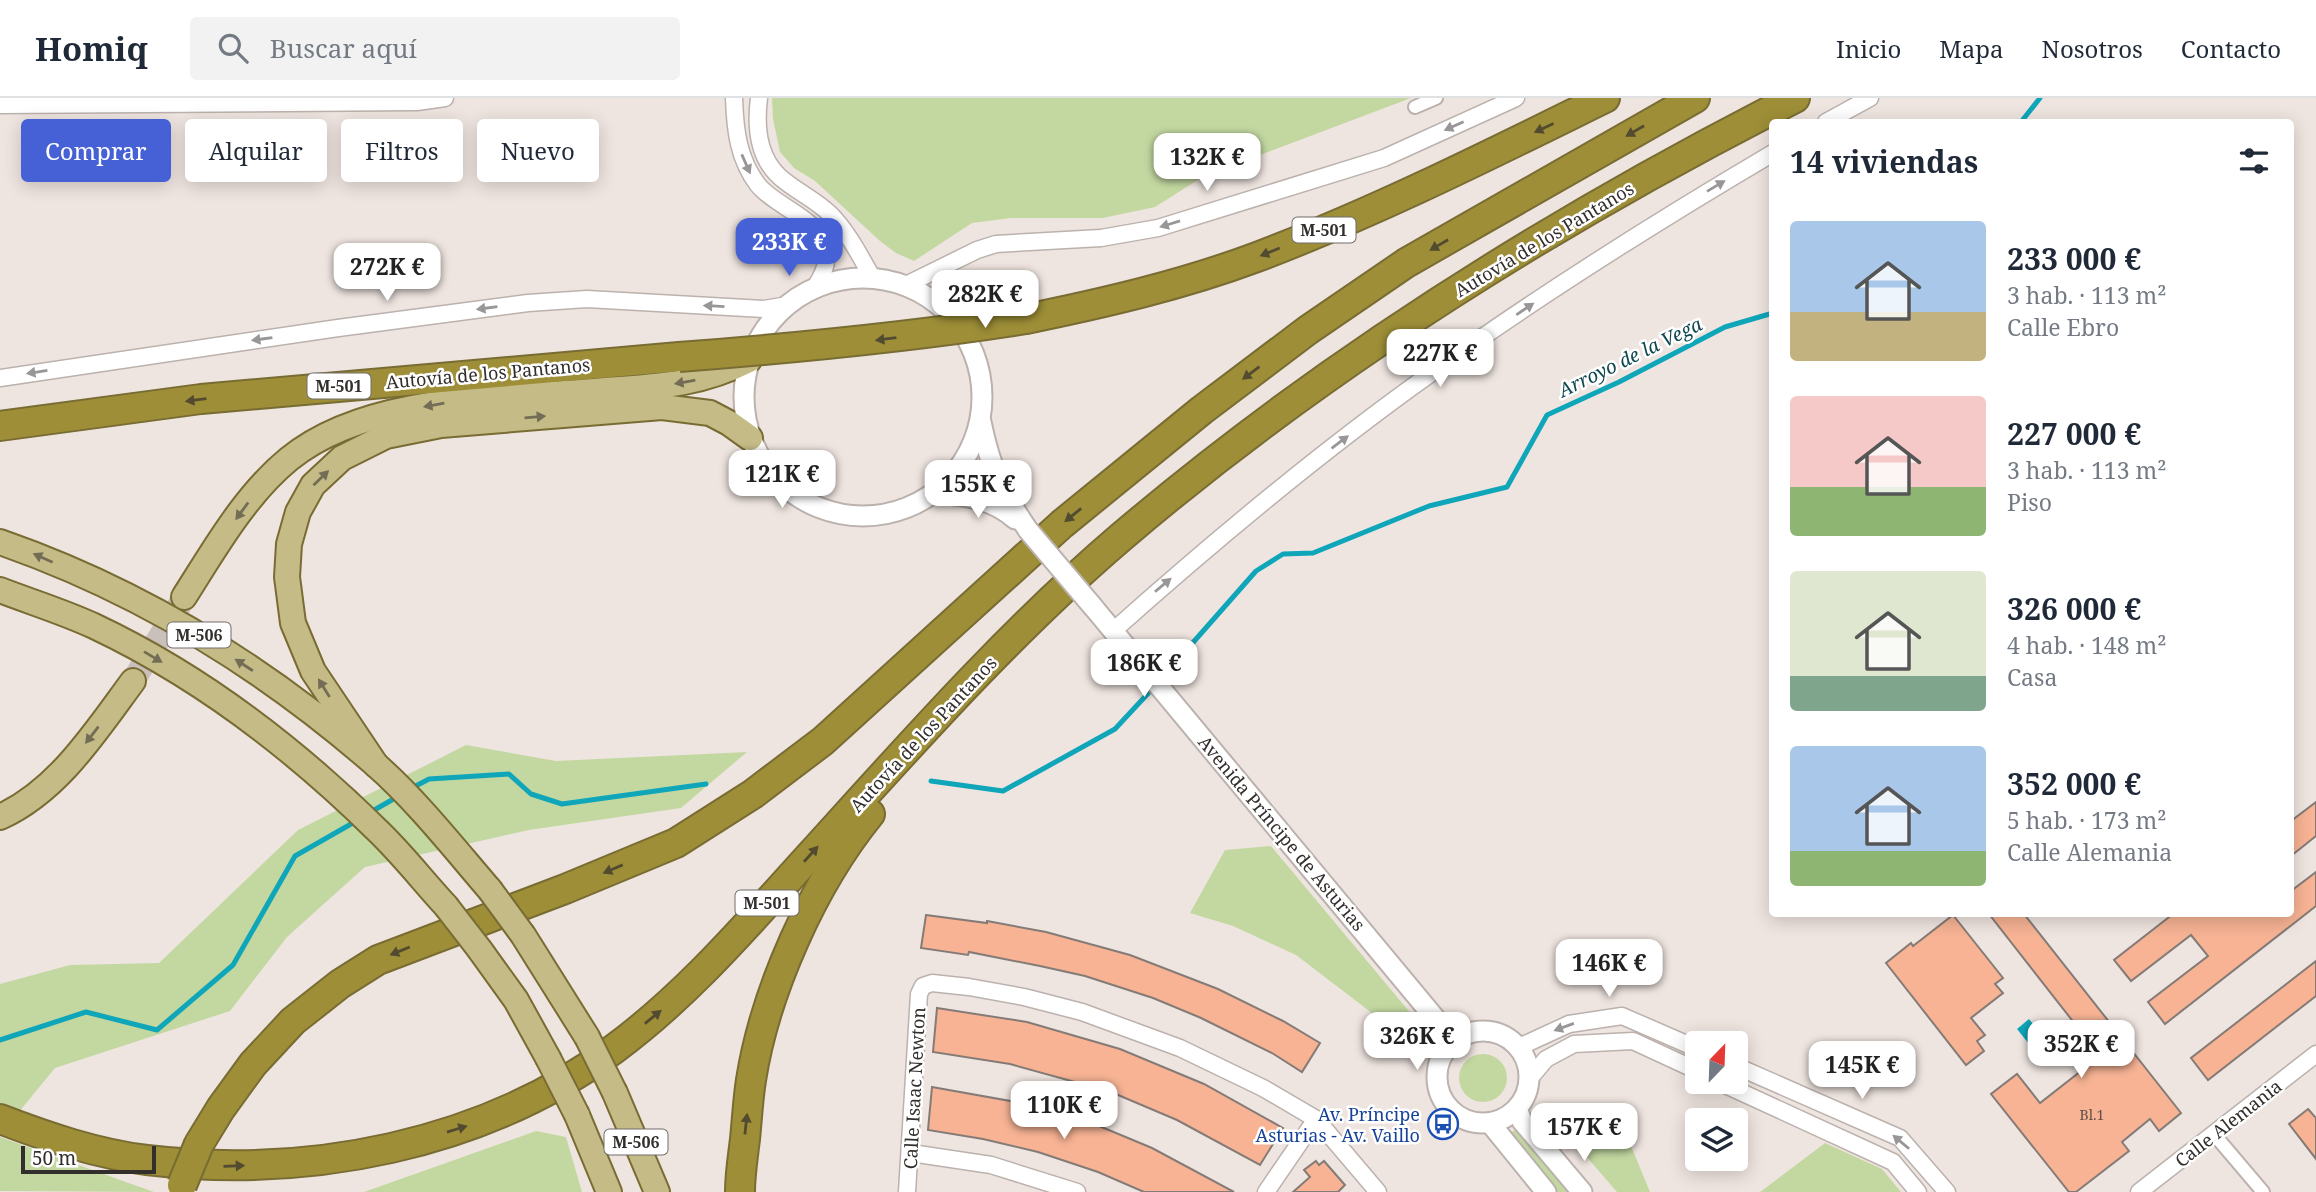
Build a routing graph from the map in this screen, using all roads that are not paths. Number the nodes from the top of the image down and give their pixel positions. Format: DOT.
graph roads {
  1 [pos="445,98"];
  2 [pos="734,98"];
  3 [pos="759,98"];
  4 [pos="1436,98"];
  5 [pos="1516,98"];
  6 [pos="1605,98"];
  7 [pos="1695,98"];
  8 [pos="1795,98"];
  9 [pos="1870,98"];
  10 [pos="0,105"];
  11 [pos="1415,107"];
  12 [pos="1832,119"];
  13 [pos="1769,155"];
  14 [pos="872,277"];
  15 [pos="906,285"];
  16 [pos="816,286"];
  17 [pos="782,306"];
  18 [pos="749,360"];
  19 [pos="0,378"];
  20 [pos="981,421"];
  21 [pos="0,426"];
  22 [pos="750,438"];
  23 [pos="935,493"];
  24 [pos="1028,530"];
  25 [pos="0,542"];
  26 [pos="0,590"];
  27 [pos="184,597"];
  28 [pos="0,606"];
  29 [pos="1037,614"];
  30 [pos="92,625"];
  31 [pos="1113,631"];
  32 [pos="133,681"];
  33 [pos="376,765"];
  34 [pos="0,817"];
  35 [pos="1454,1041"];
  36 [pos="1685,1043"];
  37 [pos="1518,1047"];
  38 [pos="2316,1054"];
  39 [pos="1685,1066"];
  40 [pos="1748,1071"];
  41 [pos="1530,1078"];
  42 [pos="1745,1094"];
  43 [pos="1517,1109"];
  44 [pos="0,1119"];
  45 [pos="1316,1119"];
  46 [pos="1490,1123"];
  47 [pos="2213,1133"];
  48 [pos="911,1153"];
  49 [pos="181,1188"];
  50 [pos="610,1192"];
  51 [pos="657,1192"];
  52 [pos="740,1192"];
  53 [pos="907,1192"];
  54 [pos="1077,1192"];
  55 [pos="1266,1192"];
  56 [pos="1378,1192"];
  57 [pos="1546,1192"];
  58 [pos="1582,1192"];
  59 [pos="1918,1192"];
  60 [pos="1947,1192"];
  61 [pos="2139,1192"];
  62 [pos="2263,1192"];
  1 -- 10 [label="street"];
  2 -- 16 [label="street, one-way"];
  3 -- 14 [label="street"];
  4 -- 11 [label="street"];
  5 -- 15 [label="street, one-way"];
  6 -- 21 [label="highway, Autovía de los Pantanos / M-501, one-way, bridge"];
  7 -- 49 [label="highway, one-way, bridge"];
  8 -- 29 [label="highway, Autovía de los Pantanos / M-501"];
  9 -- 12 [label="street"];
  31 -- 13 [label="street, one-way"];
  14 -- 15 [label="street"];
  14 -- 16 [label="street"];
  15 -- 20 [label="street"];
  16 -- 17 [label="street"];
  17 -- 18 [label="street"];
  17 -- 19 [label="street, one-way"];
  18 -- 22 [label="street"];
  18 -- 27 [label="main road, one-way"];
  20 -- 23 [label="street"];
  20 -- 24 [label="street, Avenida Príncipe de Asturias"];
  22 -- 23 [label="street"];
  33 -- 22 [label="main road, one-way"];
  23 -- 24 [label="street, Avenida Príncipe de Asturias"];
  24 -- 31 [label="street, Avenida Príncipe de Asturias, bridge"];
  33 -- 25 [label="main road, M-506, one-way"];
  26 -- 30 [label="main road, M-506"];
  28 -- 30 [label="main road"];
  44 -- 29 [label="highway, Autovía de los Pantanos / M-501, one-way"];
  52 -- 29 [label="highway, one-way"];
  30 -- 50 [label="main road, M-506, one-way, bridge"];
  31 -- 35 [label="street, Avenida Príncipe de Asturias"];
  32 -- 34 [label="main road, one-way"];
  33 -- 51 [label="main road, M-506, bridge"];
  35 -- 37 [label="street"];
  35 -- 46 [label="street"];
  36 -- 37 [label="street, one-way"];
  37 -- 41 [label="street"];
  38 -- 47 [label="street, Calle Alemania"];
  39 -- 41 [label="street"];
  60 -- 40 [label="street, one-way"];
  41 -- 43 [label="street"];
  42 -- 59 [label="street"];
  43 -- 46 [label="street"];
  43 -- 58 [label="street"];
  45 -- 48 [label="street, Calle Isaac Newton"];
  45 -- 55 [label="street"];
  45 -- 56 [label="street"];
  46 -- 57 [label="street"];
  47 -- 61 [label="street, Calle Alemania"];
  47 -- 62 [label="street"];
  48 -- 53 [label="street, Calle Isaac Newton"];
  48 -- 54 [label="street"];
}
